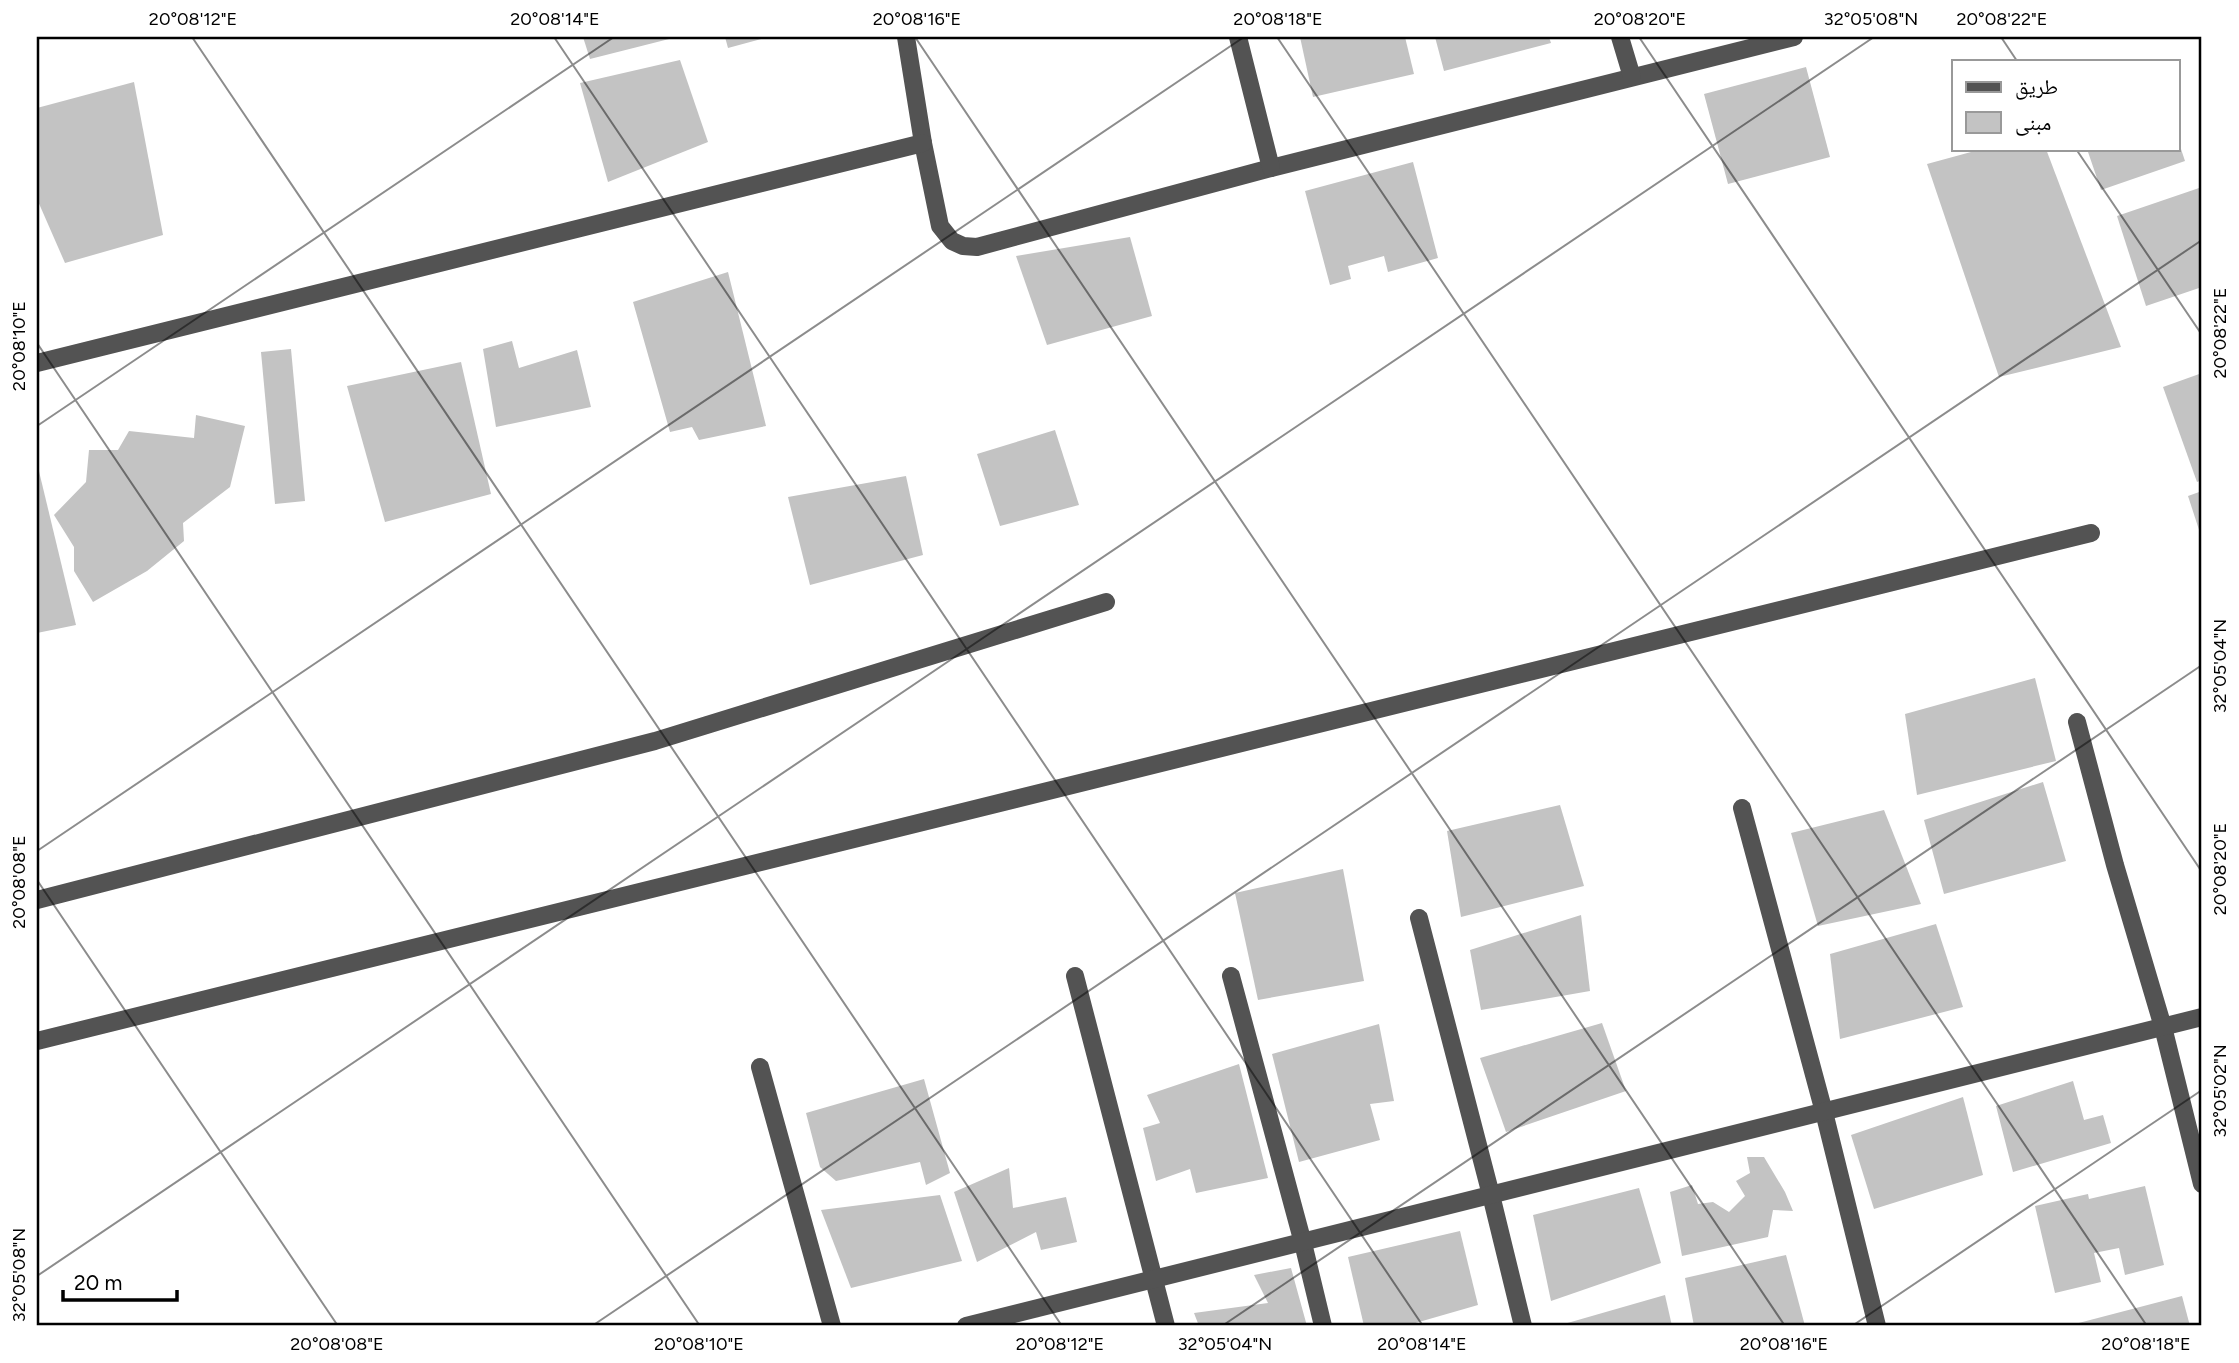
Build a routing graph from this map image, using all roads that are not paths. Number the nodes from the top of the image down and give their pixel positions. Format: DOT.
graph roads {
  1 [pos="906,37"];
  2 [pos="1238,37"];
  3 [pos="1620,37"];
  4 [pos="1794,37"];
  5 [pos="1632,77"];
  6 [pos="923,143"];
  7 [pos="1271,169"];
  8 [pos="37,363"];
  9 [pos="2091,533"];
  10 [pos="1106,602"];
  11 [pos="2077,722"];
  12 [pos="1742,808"];
  13 [pos="37,900"];
  14 [pos="1419,918"];
  15 [pos="1075,976"];
  16 [pos="1231,976"];
  17 [pos="2202,1017"];
  18 [pos="2163,1027"];
  19 [pos="37,1041"];
  20 [pos="760,1068"];
  21 [pos="1824,1112"];
  22 [pos="2202,1184"];
  23 [pos="1491,1195"];
  24 [pos="1303,1243"];
  25 [pos="1154,1280"];
  26 [pos="832,1326"];
  27 [pos="966,1326"];
  28 [pos="1166,1326"];
  29 [pos="1323,1326"];
  30 [pos="1523,1326"];
  31 [pos="1877,1326"];
  1 -- 6 [label="street"];
  2 -- 7 [label="street"];
  3 -- 5 [label="street"];
  4 -- 5 [label="street"];
  5 -- 7 [label="street"];
  6 -- 7 [label="street"];
  6 -- 8 [label="street"];
  9 -- 19 [label="street"];
  10 -- 13 [label="street"];
  11 -- 18 [label="street"];
  12 -- 21 [label="street"];
  14 -- 23 [label="street"];
  15 -- 25 [label="street"];
  16 -- 24 [label="street"];
  17 -- 18 [label="street"];
  18 -- 21 [label="street"];
  18 -- 22 [label="street"];
  20 -- 26 [label="street"];
  21 -- 23 [label="street"];
  21 -- 31 [label="street"];
  23 -- 24 [label="street"];
  23 -- 30 [label="street"];
  24 -- 25 [label="street"];
  24 -- 29 [label="street"];
  25 -- 27 [label="street"];
  25 -- 28 [label="street"];
}
